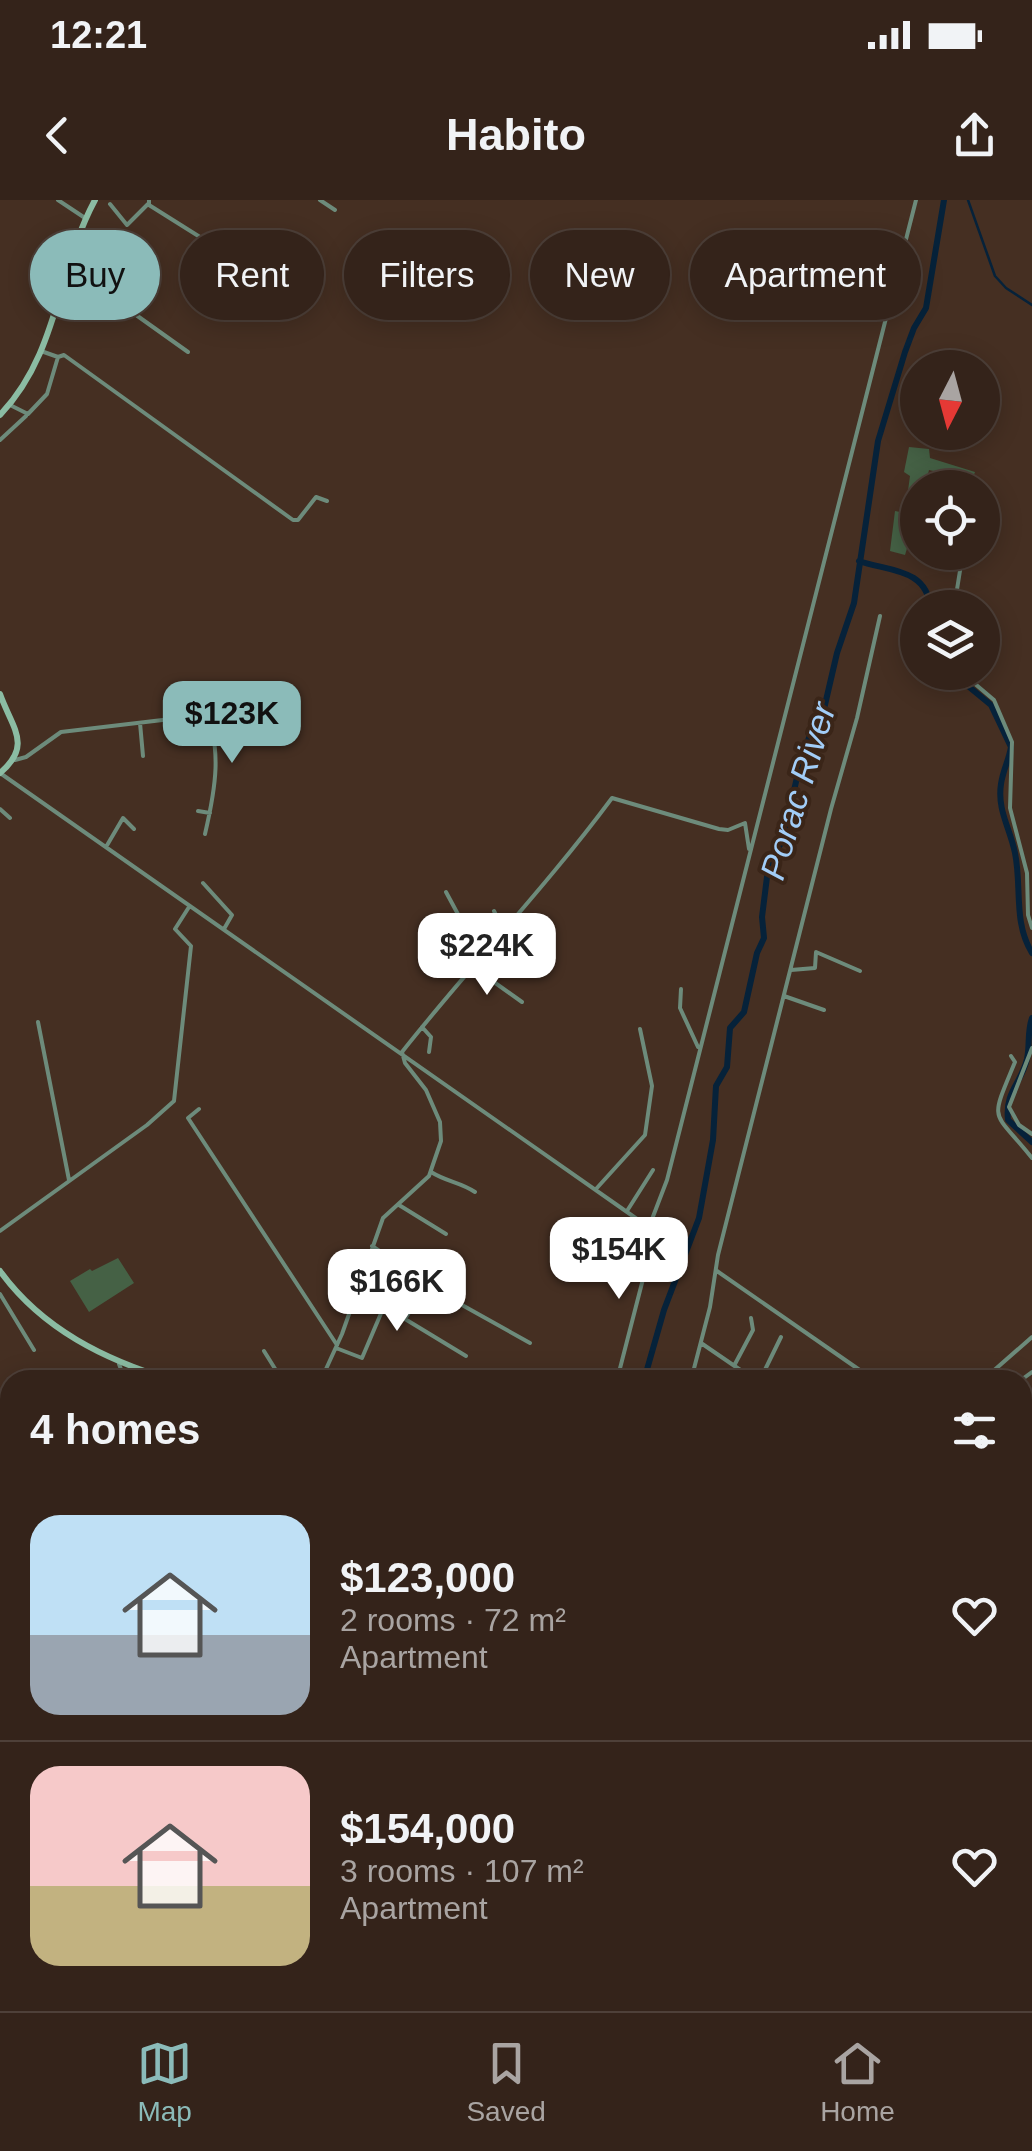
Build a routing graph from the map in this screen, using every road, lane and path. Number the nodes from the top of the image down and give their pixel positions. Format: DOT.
graph roads {
  1 [pos="58,200"];
  2 [pos="95,200"];
  3 [pos="320,200"];
  4 [pos="916,200"];
  5 [pos="148,202"];
  6 [pos="110,204"];
  7 [pos="336,210"];
  8 [pos="85,218"];
  9 [pos="81,230"];
  10 [pos="192,230"];
  11 [pos="53,320"];
  12 [pos="143,320"];
  13 [pos="41,350"];
  14 [pos="188,352"];
  15 [pos="58,358"];
  16 [pos="10,405"];
  17 [pos="28,414"];
  18 [pos="0,415"];
  19 [pos="0,440"];
  20 [pos="327,501"];
  21 [pos="880,616"];
  22 [pos="238,689"];
  23 [pos="980,690"];
  24 [pos="0,694"];
  25 [pos="202,705"];
  26 [pos="140,723"];
  27 [pos="143,756"];
  28 [pos="15,760"];
  29 [pos="0,773"];
  30 [pos="0,809"];
  31 [pos="198,811"];
  32 [pos="210,813"];
  33 [pos="10,818"];
  34 [pos="134,829"];
  35 [pos="205,834"];
  36 [pos="106,848"];
  37 [pos="750,854"];
  38 [pos="203,884"];
  39 [pos="446,892"];
  40 [pos="190,906"];
  41 [pos="494,911"];
  42 [pos="1032,928"];
  43 [pos="224,929"];
  44 [pos="504,931"];
  45 [pos="481,957"];
  46 [pos="473,967"];
  47 [pos="791,970"];
  48 [pos="860,971"];
  49 [pos="682,988"];
  50 [pos="784,996"];
  51 [pos="522,1002"];
  52 [pos="824,1010"];
  53 [pos="38,1022"];
  54 [pos="422,1026"];
  55 [pos="640,1029"];
  56 [pos="1032,1048"];
  57 [pos="402,1052"];
  58 [pos="429,1052"];
  59 [pos="699,1052"];
  60 [pos="1011,1056"];
  61 [pos="199,1110"];
  62 [pos="1032,1134"];
  63 [pos="1032,1158"];
  64 [pos="654,1170"];
  65 [pos="430,1172"];
  66 [pos="69,1180"];
  67 [pos="596,1189"];
  68 [pos="476,1192"];
  69 [pos="400,1204"];
  70 [pos="626,1211"];
  71 [pos="641,1221"];
  72 [pos="648,1226"];
  73 [pos="0,1231"];
  74 [pos="446,1234"];
  75 [pos="372,1246"];
  76 [pos="0,1271"];
  77 [pos="631,1271"];
  78 [pos="717,1272"];
  79 [pos="428,1283"];
  80 [pos="0,1294"];
  81 [pos="405,1318"];
  82 [pos="751,1318"];
  83 [pos="1032,1337"];
  84 [pos="782,1338"];
  85 [pos="530,1343"];
  86 [pos="701,1343"];
  87 [pos="336,1347"];
  88 [pos="34,1350"];
  89 [pos="264,1351"];
  90 [pos="466,1356"];
  91 [pos="120,1364"];
  92 [pos="734,1364"];
  93 [pos="122,1370"];
  94 [pos="140,1370"];
  95 [pos="276,1370"];
  96 [pos="326,1370"];
  97 [pos="620,1370"];
  98 [pos="694,1370"];
  99 [pos="743,1370"];
  100 [pos="764,1370"];
  101 [pos="859,1370"];
  102 [pos="994,1370"];
  1 -- 8 [label="street"];
  2 -- 8 [label="street"];
  3 -- 7 [label="street"];
  4 -- 37 [label="street"];
  5 -- 6 [label="street"];
  5 -- 10 [label="street"];
  8 -- 9 [label="street"];
  11 -- 13 [label="street"];
  12 -- 14 [label="street"];
  13 -- 15 [label="street"];
  13 -- 16 [label="street"];
  15 -- 17 [label="street"];
  15 -- 20 [label="street"];
  16 -- 17 [label="street"];
  16 -- 18 [label="street"];
  17 -- 19 [label="street"];
  21 -- 47 [label="street"];
  22 -- 25 [label="street"];
  23 -- 42 [label="street"];
  24 -- 28 [label="street"];
  25 -- 26 [label="street"];
  25 -- 32 [label="street"];
  26 -- 27 [label="street"];
  26 -- 28 [label="street"];
  28 -- 29 [label="street"];
  29 -- 36 [label="street"];
  30 -- 33 [label="street"];
  31 -- 32 [label="street"];
  32 -- 35 [label="street"];
  34 -- 36 [label="street"];
  36 -- 40 [label="street"];
  37 -- 44 [label="street"];
  37 -- 59 [label="street"];
  38 -- 43 [label="street"];
  39 -- 45 [label="street"];
  40 -- 43 [label="street"];
  40 -- 66 [label="street"];
  41 -- 44 [label="street"];
  43 -- 57 [label="street"];
  44 -- 45 [label="street"];
  45 -- 46 [label="street"];
  46 -- 51 [label="street"];
  46 -- 54 [label="street"];
  47 -- 48 [label="street"];
  47 -- 50 [label="street"];
  49 -- 59 [label="street"];
  50 -- 52 [label="street"];
  50 -- 78 [label="street"];
  53 -- 66 [label="street"];
  54 -- 57 [label="street"];
  54 -- 58 [label="street"];
  55 -- 67 [label="street"];
  56 -- 62 [label="street"];
  57 -- 65 [label="street"];
  57 -- 67 [label="street"];
  59 -- 72 [label="street"];
  60 -- 63 [label="street"];
  61 -- 87 [label="street"];
  64 -- 70 [label="street"];
  65 -- 68 [label="street"];
  65 -- 69 [label="street"];
  66 -- 73 [label="street"];
  67 -- 70 [label="street"];
  69 -- 74 [label="street"];
  69 -- 75 [label="street"];
  70 -- 71 [label="street"];
  71 -- 72 [label="street"];
  71 -- 77 [label="street"];
  72 -- 97 [label="street"];
  75 -- 79 [label="street"];
  75 -- 87 [label="street"];
  76 -- 91 [label="street"];
  78 -- 86 [label="street"];
  78 -- 101 [label="street"];
  79 -- 81 [label="street"];
  79 -- 85 [label="street"];
  80 -- 88 [label="street"];
  81 -- 87 [label="street"];
  81 -- 90 [label="street"];
  82 -- 92 [label="street"];
  83 -- 102 [label="street"];
  84 -- 100 [label="street"];
  86 -- 92 [label="street"];
  86 -- 98 [label="street"];
  87 -- 96 [label="street"];
  89 -- 95 [label="street"];
  91 -- 93 [label="street"];
  91 -- 94 [label="street"];
  92 -- 99 [label="street"];
}
